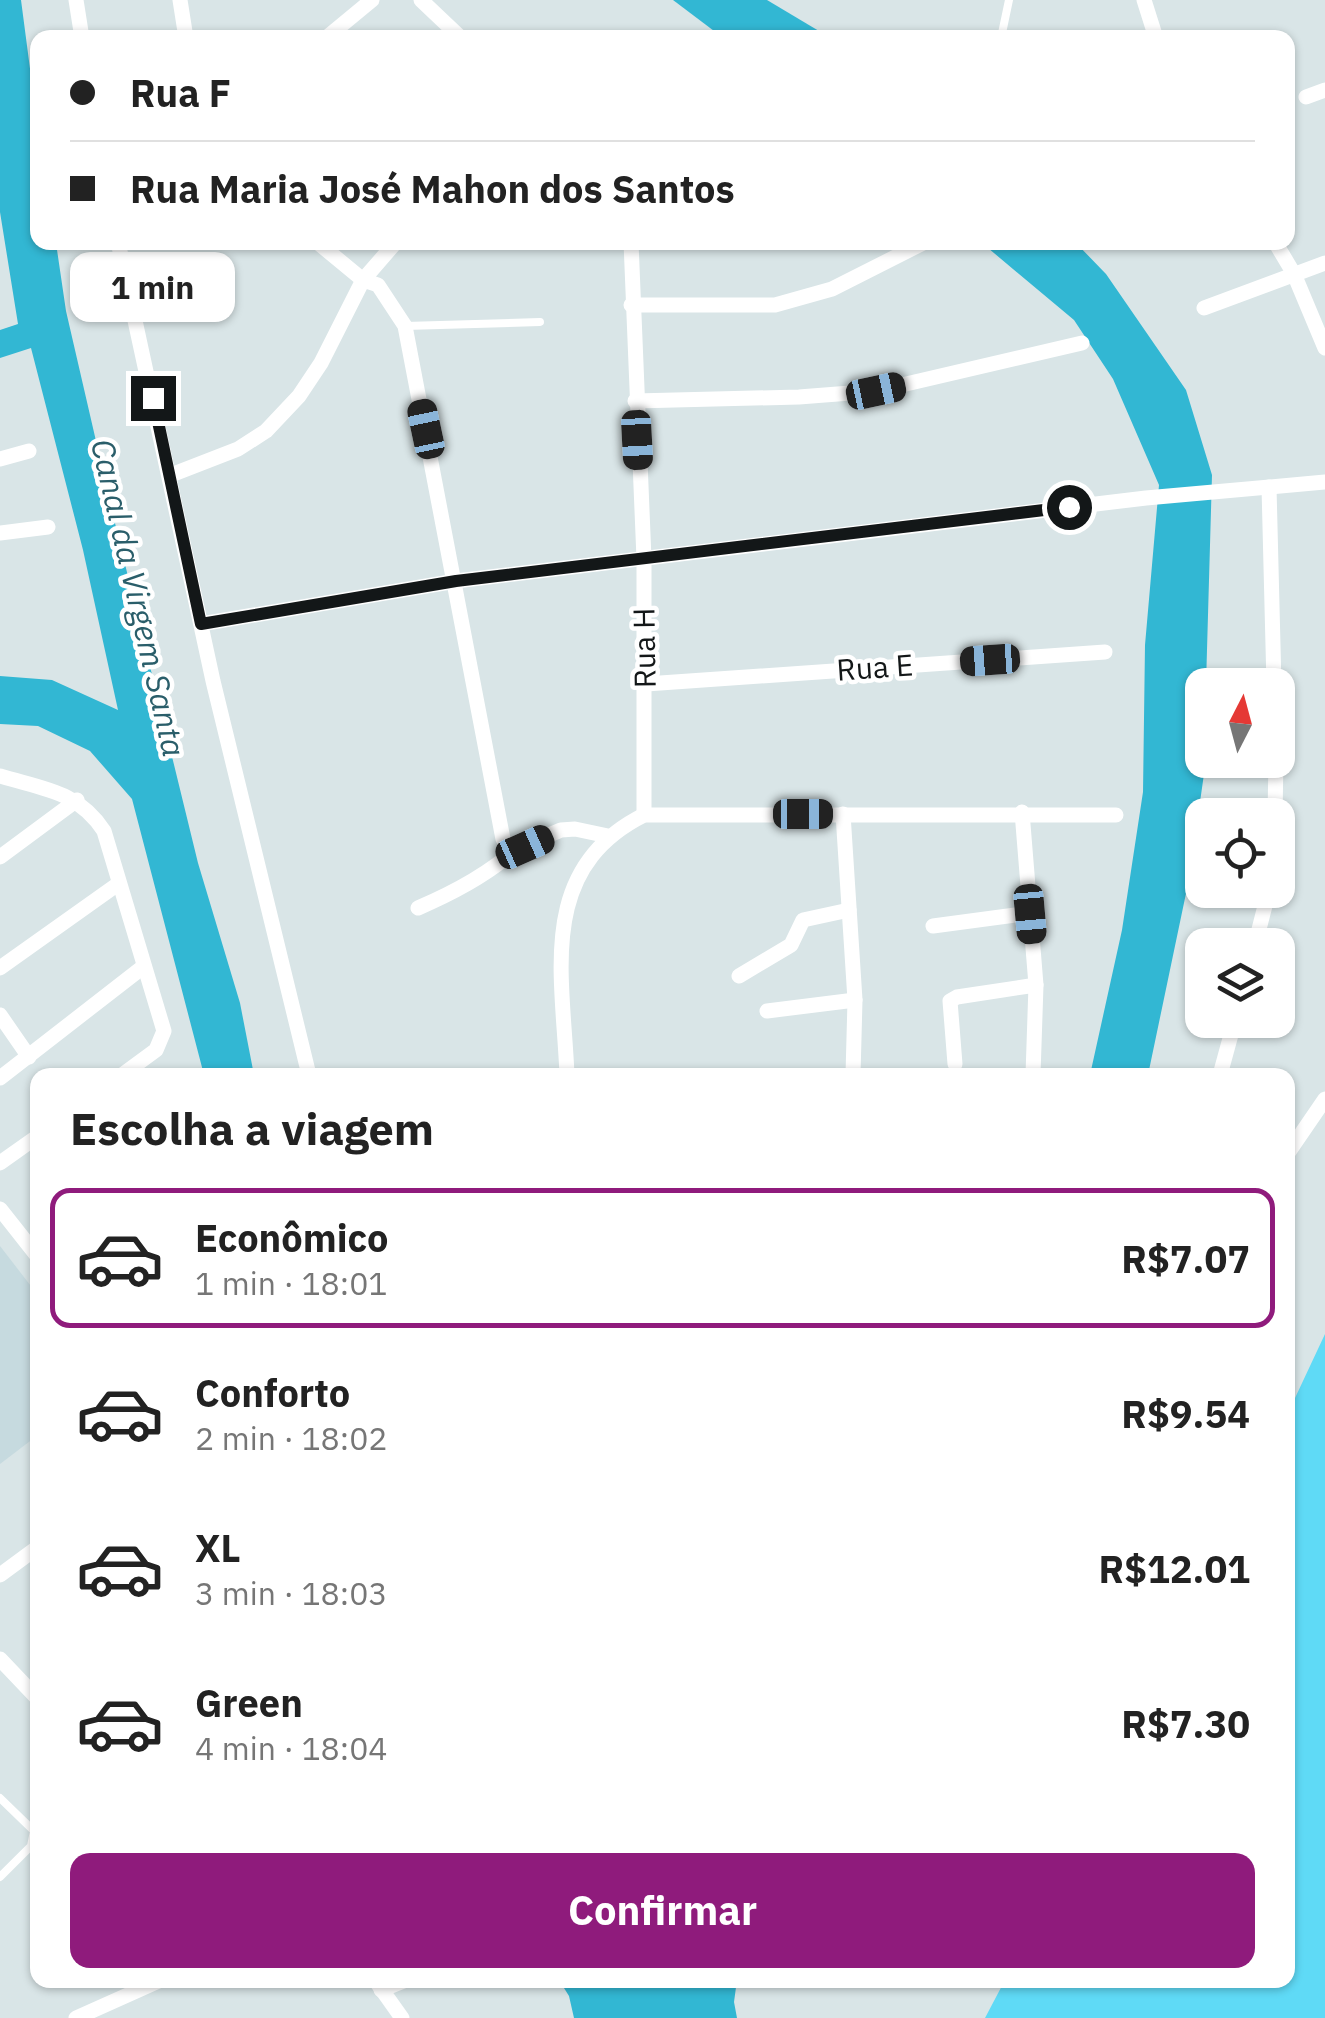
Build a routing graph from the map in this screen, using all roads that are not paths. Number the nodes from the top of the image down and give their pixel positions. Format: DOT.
graph roads {
  1 [pos="76,0"];
  2 [pos="180,0"];
  3 [pos="372,0"];
  4 [pos="421,0"];
  5 [pos="1008,0"];
  6 [pos="1144,0"];
  7 [pos="81,30"];
  8 [pos="185,30"];
  9 [pos="336,30"];
  10 [pos="453,30"];
  11 [pos="1002,30"];
  12 [pos="1153,30"];
  13 [pos="1325,90"];
  14 [pos="1306,97"];
  15 [pos="120,250"];
  16 [pos="326,250"];
  17 [pos="389,250"];
  18 [pos="631,250"];
  19 [pos="909,250"];
  20 [pos="1280,250"];
  21 [pos="1325,263"];
  22 [pos="1294,274"];
  23 [pos="363,280"];
  24 [pos="631,305"];
  25 [pos="1204,308"];
  26 [pos="540,322"];
  27 [pos="405,326"];
  28 [pos="1082,342"];
  29 [pos="1325,348"];
  30 [pos="635,401"];
  31 [pos="29,451"];
  32 [pos="0,459"];
  33 [pos="171,475"];
  34 [pos="1325,482"];
  35 [pos="1270,487"];
  36 [pos="48,528"];
  37 [pos="0,533"];
  38 [pos="644,559"];
  39 [pos="456,581"];
  40 [pos="201,624"];
  41 [pos="1105,652"];
  42 [pos="1274,668"];
  43 [pos="646,684"];
  44 [pos="0,776"];
  45 [pos="77,800"];
  46 [pos="1022,812"];
  47 [pos="843,814"];
  48 [pos="644,815"];
  49 [pos="1116,815"];
  50 [pos="608,836"];
  51 [pos="516,849"];
  52 [pos="0,857"];
  53 [pos="118,884"];
  54 [pos="418,908"];
  55 [pos="849,910"];
  56 [pos="1030,914"];
  57 [pos="933,926"];
  58 [pos="143,967"];
  59 [pos="0,968"];
  60 [pos="740,976"];
  61 [pos="1036,985"];
  62 [pos="855,1000"];
  63 [pos="767,1011"];
  64 [pos="0,1015"];
  65 [pos="1229,1038"];
  66 [pos="29,1056"];
  67 [pos="955,1064"];
  68 [pos="132,1068"];
  69 [pos="307,1068"];
  70 [pos="567,1068"];
  71 [pos="854,1068"];
  72 [pos="1034,1068"];
  73 [pos="1222,1068"];
  74 [pos="0,1078"];
  75 [pos="1325,1100"];
  76 [pos="30,1142"];
  77 [pos="1295,1143"];
  78 [pos="0,1163"];
  79 [pos="0,1209"];
  80 [pos="30,1247"];
  81 [pos="30,1553"];
  82 [pos="0,1575"];
  83 [pos="0,1659"];
  84 [pos="30,1691"];
  85 [pos="0,1798"];
  86 [pos="30,1827"];
  87 [pos="30,1846"];
  88 [pos="0,1877"];
  89 [pos="143,1988"];
  90 [pos="380,1988"];
  91 [pos="76,2018"];
  92 [pos="402,2018"];
  1 -- 7 [label="street"];
  2 -- 8 [label="street"];
  3 -- 9 [label="street"];
  4 -- 10 [label="street"];
  5 -- 11 [label="lane"];
  6 -- 12 [label="street"];
  13 -- 14 [label="street"];
  15 -- 33 [label="street"];
  16 -- 23 [label="street"];
  17 -- 23 [label="street"];
  18 -- 24 [label="street, Rua H"];
  19 -- 24 [label="street"];
  20 -- 22 [label="street"];
  21 -- 22 [label="street"];
  22 -- 25 [label="street"];
  22 -- 29 [label="street"];
  23 -- 27 [label="street"];
  23 -- 33 [label="street"];
  24 -- 30 [label="street, Rua H"];
  26 -- 27 [label="lane"];
  27 -- 39 [label="street"];
  28 -- 30 [label="street"];
  30 -- 38 [label="street, Rua H"];
  31 -- 32 [label="street"];
  33 -- 40 [label="street"];
  34 -- 35 [label="street"];
  35 -- 38 [label="street"];
  35 -- 42 [label="street"];
  36 -- 37 [label="street"];
  38 -- 39 [label="street"];
  38 -- 43 [label="street, Rua H"];
  39 -- 40 [label="street"];
  39 -- 51 [label="street"];
  40 -- 69 [label="street"];
  41 -- 43 [label="street, Rua E"];
  43 -- 48 [label="street, Rua H"];
  44 -- 45 [label="street"];
  45 -- 52 [label="street"];
  45 -- 53 [label="street"];
  46 -- 47 [label="street"];
  46 -- 49 [label="street"];
  46 -- 56 [label="street"];
  47 -- 48 [label="street"];
  47 -- 55 [label="street"];
  48 -- 50 [label="street"];
  50 -- 51 [label="street"];
  50 -- 70 [label="street"];
  51 -- 54 [label="street"];
  53 -- 58 [label="street"];
  53 -- 59 [label="street"];
  55 -- 60 [label="street"];
  55 -- 62 [label="street"];
  56 -- 57 [label="street"];
  56 -- 61 [label="street"];
  58 -- 66 [label="street"];
  58 -- 68 [label="street"];
  61 -- 67 [label="street"];
  61 -- 72 [label="street"];
  62 -- 63 [label="street"];
  62 -- 71 [label="street"];
  64 -- 66 [label="street"];
  65 -- 73 [label="street"];
  66 -- 74 [label="street"];
  75 -- 77 [label="street"];
  76 -- 78 [label="street"];
  79 -- 80 [label="street"];
  81 -- 82 [label="street"];
  83 -- 84 [label="street"];
  85 -- 86 [label="lane"];
  87 -- 88 [label="lane"];
  89 -- 91 [label="street"];
  90 -- 92 [label="street"];
}
